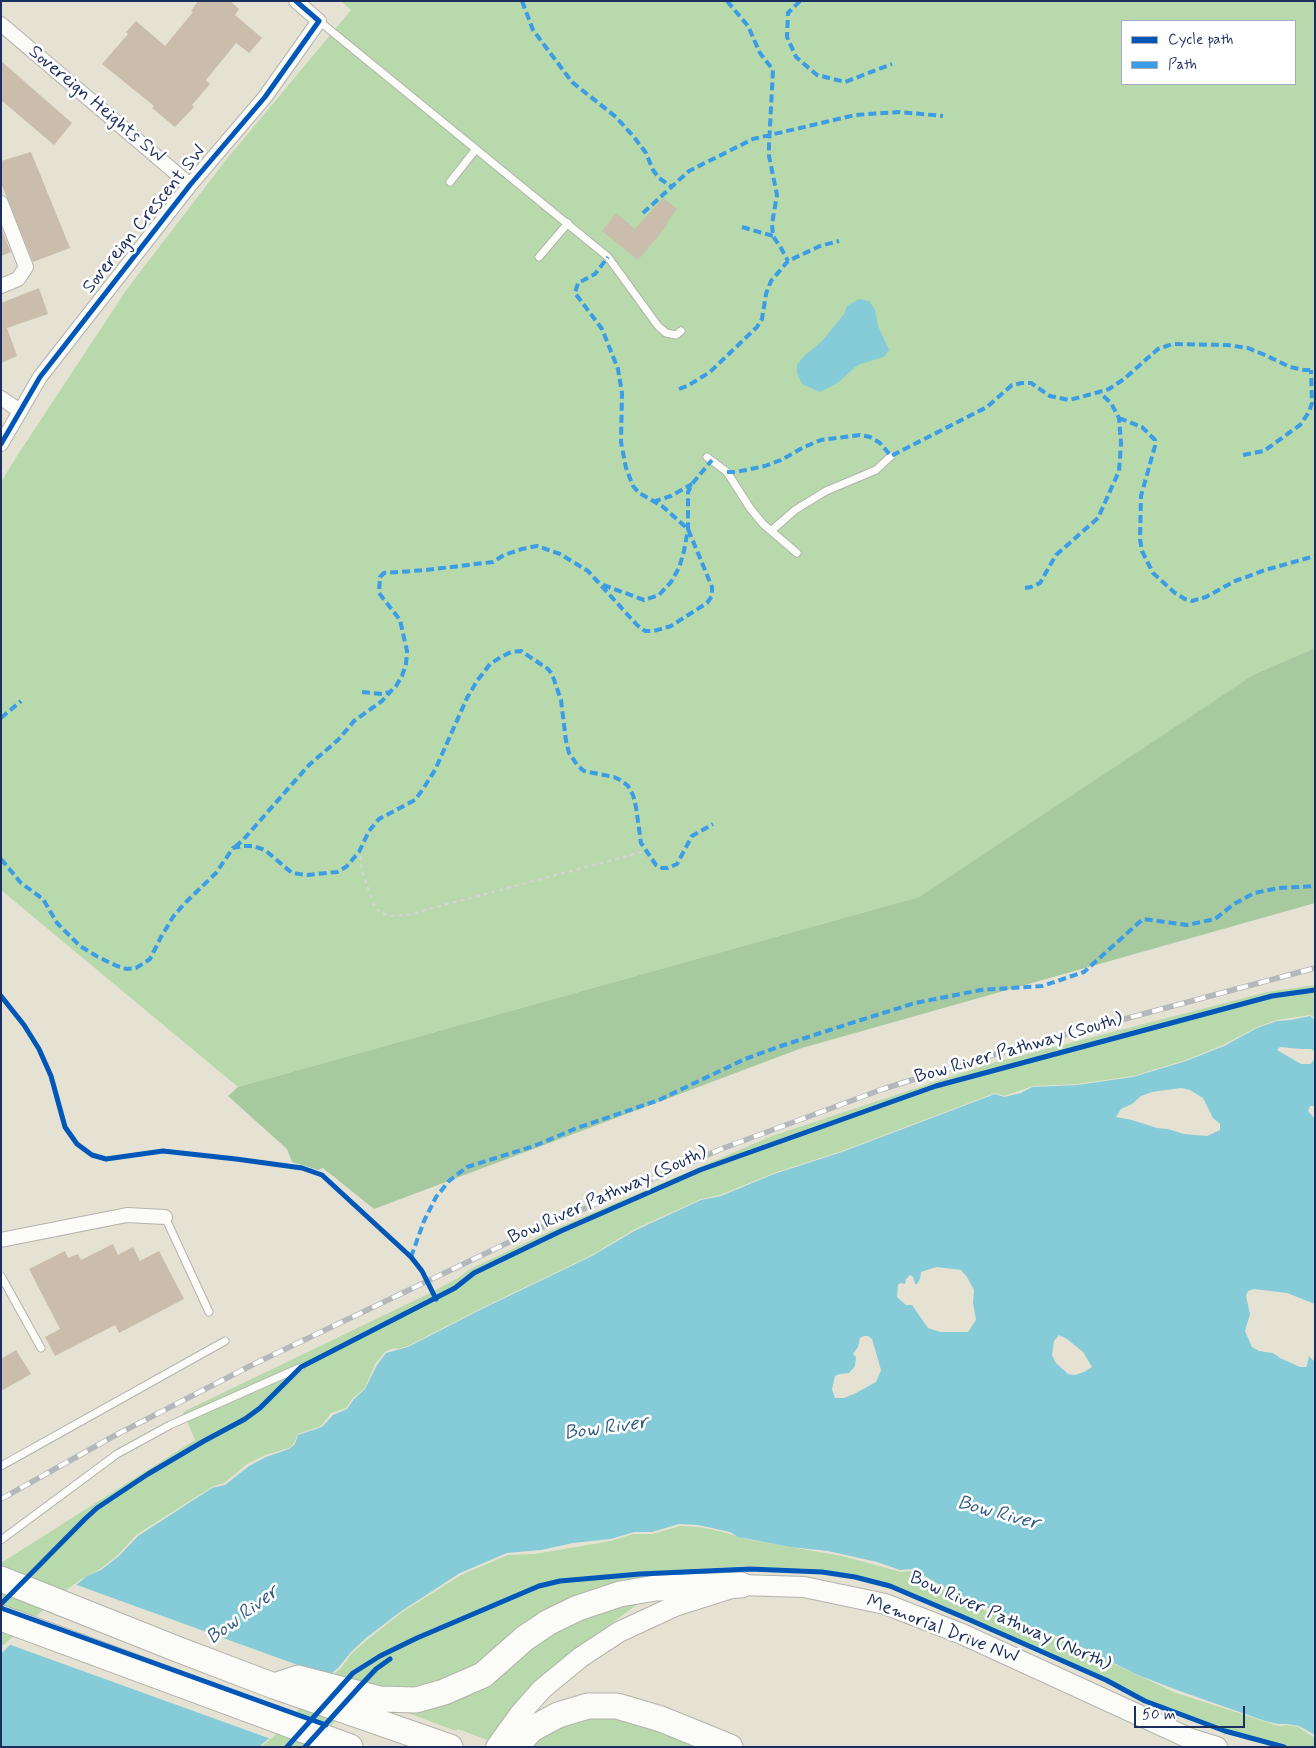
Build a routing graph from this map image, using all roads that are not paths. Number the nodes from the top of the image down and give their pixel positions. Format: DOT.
graph roads {
  1 [pos="296,1"];
  2 [pos="319,21"];
  3 [pos="1,24"];
  4 [pos="476,149"];
  5 [pos="450,182"];
  6 [pos="190,185"];
  7 [pos="1,203"];
  8 [pos="568,224"];
  9 [pos="540,257"];
  10 [pos="1,286"];
  11 [pos="682,331"];
  12 [pos="1,398"];
  13 [pos="20,411"];
  14 [pos="1,444"];
  15 [pos="890,456"];
  16 [pos="707,457"];
  17 [pos="771,531"];
  18 [pos="797,553"];
  19 [pos="165,1218"];
  20 [pos="1,1240"];
  21 [pos="1,1276"];
  22 [pos="209,1312"];
  23 [pos="225,1341"];
  24 [pos="41,1348"];
  25 [pos="301,1367"];
  26 [pos="1,1466"];
  27 [pos="1,1540"];
  28 [pos="1,1579"];
  29 [pos="741,1585"];
  30 [pos="1,1618"];
  31 [pos="372,1708"];
  32 [pos="345,1745"];
  33 [pos="448,1746"];
  34 [pos="496,1747"];
  35 [pos="515,1747"];
  36 [pos="730,1747"];
  37 [pos="1217,1747"];
  1 -- 2 [label="street"];
  2 -- 4 [label="lane"];
  2 -- 6 [label="street, Sovereign Crescent SW"];
  3 -- 6 [label="street, Sovereign Heights SW"];
  4 -- 5 [label="lane"];
  4 -- 8 [label="lane"];
  6 -- 13 [label="street, Sovereign Crescent SW"];
  7 -- 10 [label="street"];
  8 -- 9 [label="lane"];
  8 -- 11 [label="lane"];
  12 -- 13 [label="street"];
  13 -- 14 [label="street, Sovereign Crescent SW"];
  15 -- 17 [label="lane"];
  16 -- 17 [label="lane"];
  17 -- 18 [label="lane"];
  19 -- 20 [label="street"];
  19 -- 22 [label="lane"];
  21 -- 24 [label="lane"];
  23 -- 26 [label="lane"];
  25 -- 27 [label="lane"];
  28 -- 31 [label="highway"];
  29 -- 31 [label="highway"];
  29 -- 34 [label="main road, Memorial Drive NW"];
  29 -- 37 [label="main road, Memorial Drive NW"];
  30 -- 32 [label="highway"];
  31 -- 33 [label="highway"];
  35 -- 36 [label="highway"];
}
